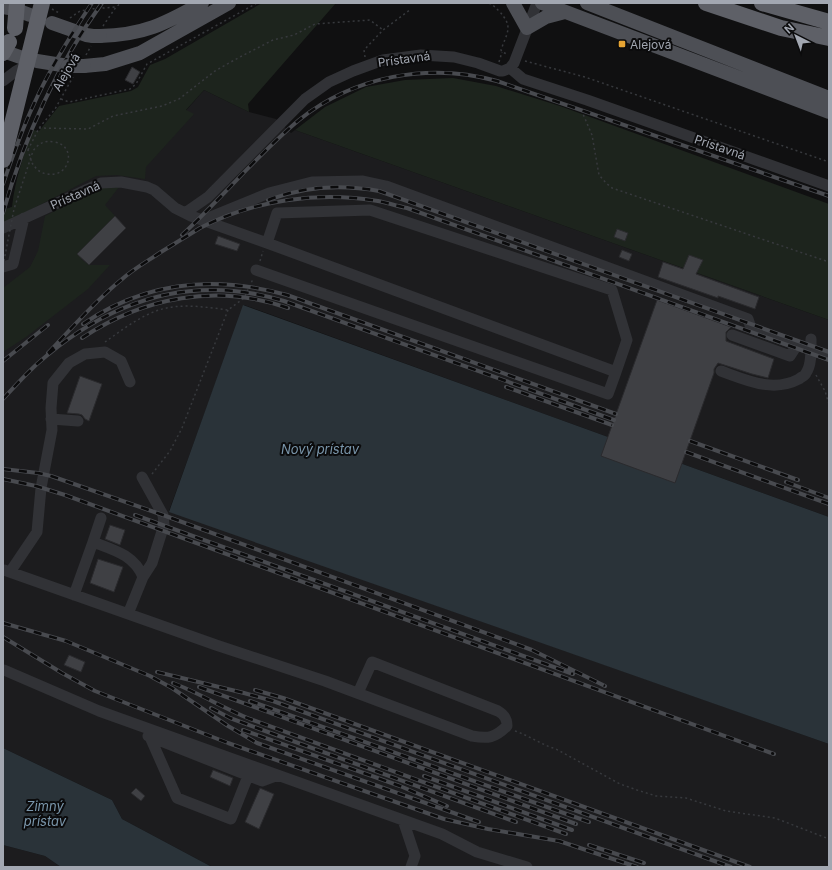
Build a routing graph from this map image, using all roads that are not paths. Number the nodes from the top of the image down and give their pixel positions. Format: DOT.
graph roads {
  1 [pos="202,3"];
  2 [pos="229,3"];
  3 [pos="512,3"];
  4 [pos="537,3"];
  5 [pos="542,3"];
  6 [pos="587,3"];
  7 [pos="706,3"];
  8 [pos="762,3"];
  9 [pos="16,9"];
  10 [pos="51,10"];
  11 [pos="565,12"];
  12 [pos="829,22"];
  13 [pos="527,28"];
  14 [pos="829,38"];
  15 [pos="7,44"];
  16 [pos="20,57"];
  17 [pos="37,61"];
  18 [pos="510,68"];
  19 [pos="3,81"];
  20 [pos="828,97"];
  21 [pos="829,112"];
  22 [pos="3,160"];
  23 [pos="829,186"];
  24 [pos="185,213"];
  25 [pos="24,218"];
  26 [pos="203,220"];
  27 [pos="3,228"];
  28 [pos="267,243"];
  29 [pos="3,266"];
  30 [pos="256,270"];
  31 [pos="732,335"];
  32 [pos="797,345"];
  33 [pos="811,345"];
  34 [pos="829,356"];
  35 [pos="721,371"];
  36 [pos="616,372"];
  37 [pos="130,382"];
  38 [pos="51,419"];
  39 [pos="78,421"];
  40 [pos="144,480"];
  41 [pos="101,518"];
  42 [pos="93,542"];
  43 [pos="143,576"];
  44 [pos="74,595"];
  45 [pos="128,614"];
  46 [pos="5,671"];
  47 [pos="358,693"];
  48 [pos="99,711"];
  49 [pos="150,737"];
  50 [pos="278,775"];
  51 [pos="248,776"];
  52 [pos="403,820"];
  53 [pos="514,865"];
  54 [pos="411,867"];
  55 [pos="527,867"];
  1 -- 10 [label="main road"];
  2 -- 17 [label="main road"];
  3 -- 13 [label="main road"];
  4 -- 13 [label="street"];
  5 -- 11 [label="main road"];
  6 -- 20 [label="main road"];
  7 -- 14 [label="highway"];
  8 -- 12 [label="highway"];
  9 -- 15 [label="highway, bridge"];
  10 -- 22 [label="highway, bridge"];
  11 -- 13 [label="main road"];
  11 -- 21 [label="main road"];
  13 -- 18 [label="street"];
  15 -- 16 [label="main road"];
  17 -- 19 [label="street"];
  18 -- 23 [label="street, Prístavná"];
  18 -- 24 [label="street, Prístavná"];
  24 -- 25 [label="street, Prístavná"];
  24 -- 26 [label="street"];
  25 -- 27 [label="street, Prístavná"];
  25 -- 29 [label="street"];
  26 -- 28 [label="street"];
  26 -- 32 [label="street"];
  28 -- 36 [label="street"];
  28 -- 36 [label="street"];
  30 -- 36 [label="street"];
  31 -- 32 [label="street"];
  32 -- 33 [label="street"];
  33 -- 34 [label="street"];
  33 -- 35 [label="street"];
  37 -- 38 [label="street"];
  38 -- 39 [label="street"];
  38 -- 44 [label="street"];
  40 -- 43 [label="street"];
  41 -- 42 [label="street"];
  42 -- 43 [label="street"];
  42 -- 44 [label="street"];
  43 -- 45 [label="street"];
  44 -- 45 [label="street"];
  45 -- 47 [label="street"];
  46 -- 48 [label="street"];
  47 -- 47 [label="street"];
  48 -- 49 [label="street"];
  48 -- 50 [label="street"];
  49 -- 51 [label="street"];
  49 -- 51 [label="street"];
  50 -- 51 [label="street"];
  50 -- 52 [label="street"];
  52 -- 53 [label="street"];
  52 -- 54 [label="street"];
  53 -- 55 [label="street"];
}
